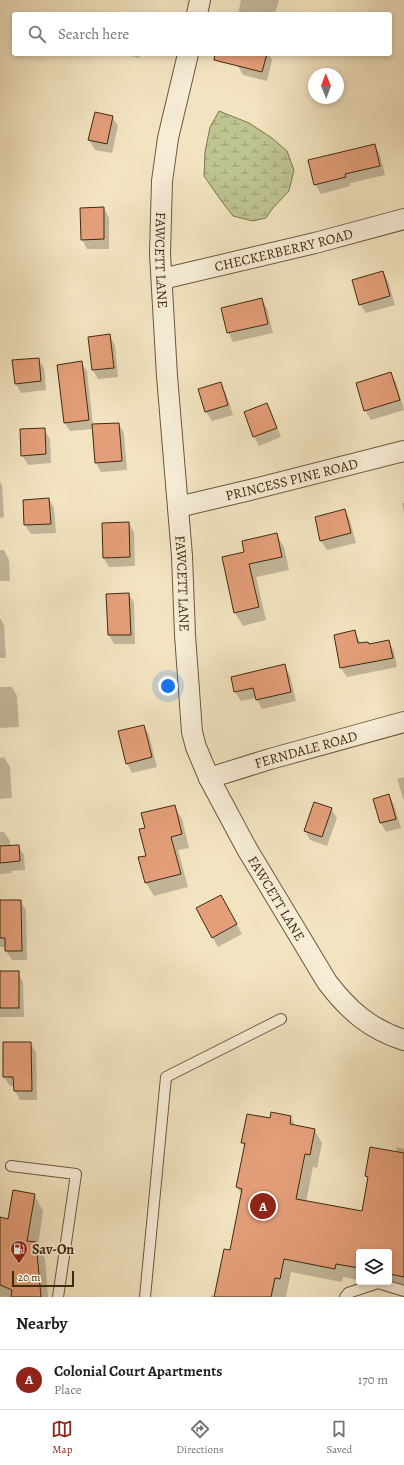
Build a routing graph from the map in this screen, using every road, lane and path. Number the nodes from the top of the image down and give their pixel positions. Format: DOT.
graph roads {
  1 [pos="200,0"];
  2 [pos="197,12"];
  3 [pos="188,56"];
  4 [pos="404,219"];
  5 [pos="162,279"];
  6 [pos="404,451"];
  7 [pos="178,506"];
  8 [pos="404,722"];
  9 [pos="209,778"];
  10 [pos="281,1019"];
  11 [pos="404,1040"];
  12 [pos="11,1166"];
  13 [pos="404,1290"];
  14 [pos="58,1297"];
  15 [pos="145,1297"];
  16 [pos="345,1297"];
  1 -- 2 [label="street"];
  3 -- 5 [label="street, FAWCETT LANE"];
  4 -- 5 [label="street, CHECKERBERRY ROAD"];
  5 -- 7 [label="street, FAWCETT LANE"];
  6 -- 7 [label="street, PRINCESS PINE ROAD"];
  7 -- 9 [label="street, FAWCETT LANE"];
  8 -- 9 [label="street, FERNDALE ROAD"];
  9 -- 11 [label="street, FAWCETT LANE"];
  10 -- 15 [label="lane"];
  12 -- 14 [label="lane"];
  13 -- 16 [label="lane"];
}
